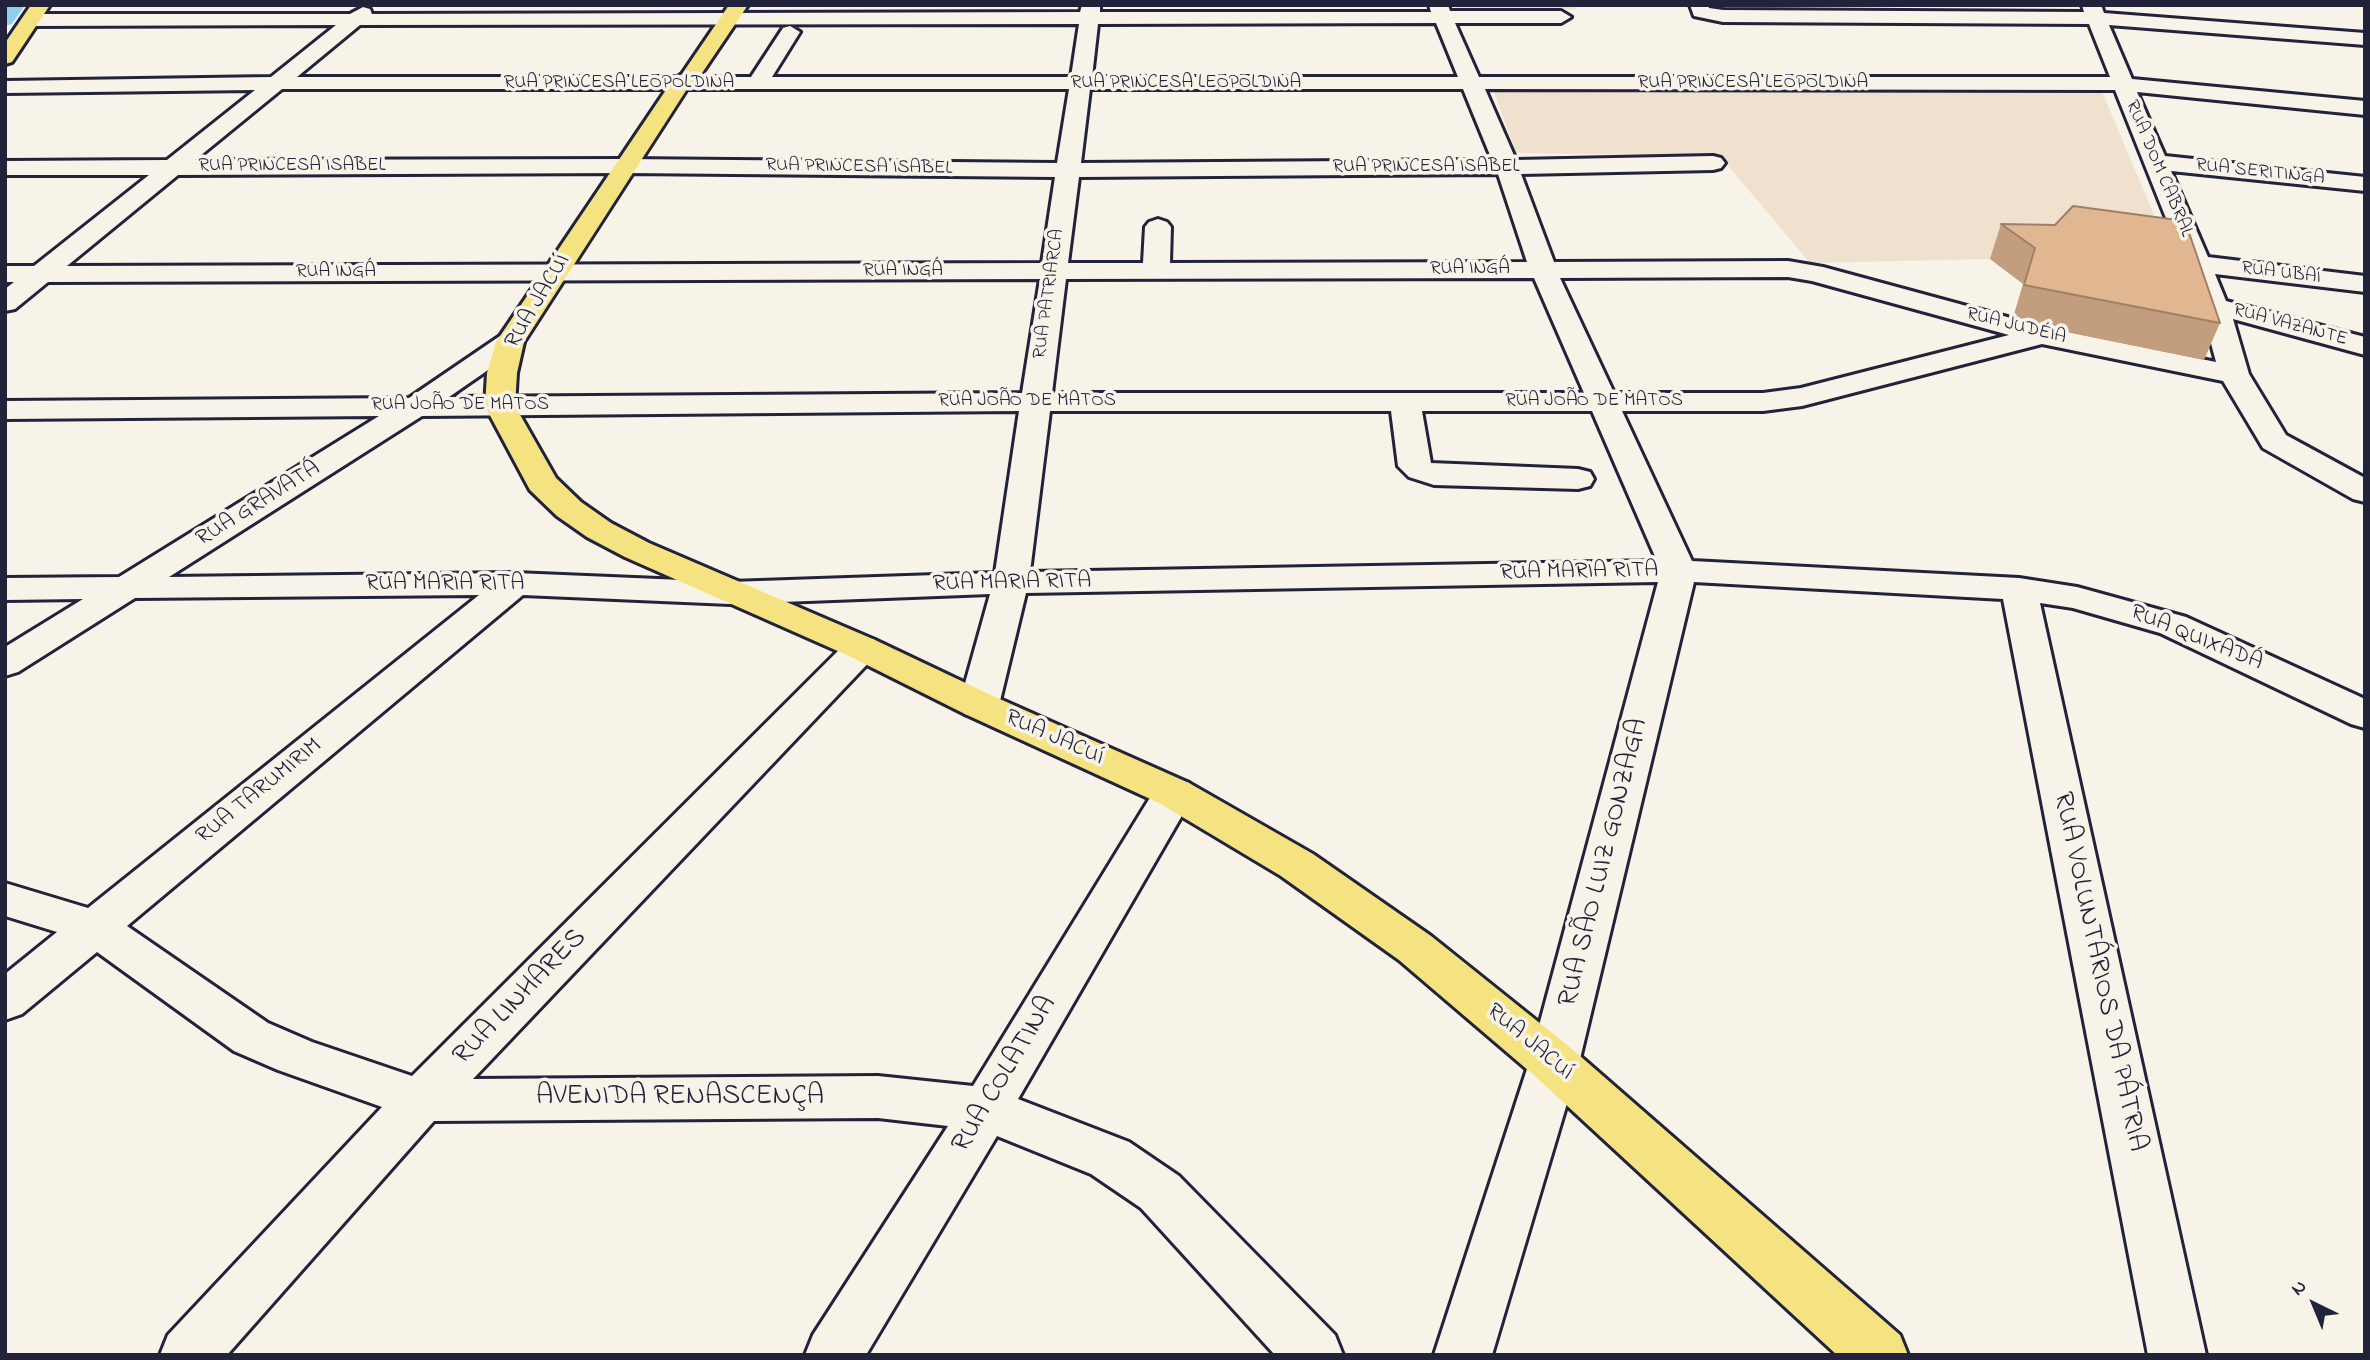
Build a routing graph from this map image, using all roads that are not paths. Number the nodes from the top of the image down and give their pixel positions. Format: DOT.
graph roads {
  1 [pos="1699,5"];
  2 [pos="1090,11"];
  3 [pos="1440,11"];
  4 [pos="365,12"];
  5 [pos="726,12"];
  6 [pos="2094,12"];
  7 [pos="36,13"];
  8 [pos="1561,17"];
  9 [pos="790,32"];
  10 [pos="2365,40"];
  11 [pos="5,58"];
  12 [pos="883,66"];
  13 [pos="276,83"];
  14 [pos="758,83"];
  15 [pos="1472,83"];
  16 [pos="947,84"];
  17 [pos="1079,84"];
  18 [pos="679,85"];
  19 [pos="2122,85"];
  20 [pos="5,87"];
  21 [pos="2365,108"];
  22 [pos="2155,162"];
  23 [pos="1713,163"];
  24 [pos="626,166"];
  25 [pos="1507,167"];
  26 [pos="5,168"];
  27 [pos="173,168"];
  28 [pos="1069,170"];
  29 [pos="2365,184"];
  30 [pos="1158,227"];
  31 [pos="2198,264"];
  32 [pos="1543,270"];
  33 [pos="1802,270"];
  34 [pos="555,271"];
  35 [pos="1156,271"];
  36 [pos="1053,272"];
  37 [pos="5,274"];
  38 [pos="40,275"];
  39 [pos="2365,285"];
  40 [pos="5,303"];
  41 [pos="2215,306"];
  42 [pos="2041,335"];
  43 [pos="510,342"];
  44 [pos="2365,345"];
  45 [pos="2234,374"];
  46 [pos="1035,402"];
  47 [pos="1405,402"];
  48 [pos="1604,402"];
  49 [pos="417,406"];
  50 [pos="500,406"];
  51 [pos="5,410"];
  52 [pos="1578,479"];
  53 [pos="2365,492"];
  54 [pos="1679,571"];
  55 [pos="1011,583"];
  56 [pos="514,584"];
  57 [pos="125,588"];
  58 [pos="5,589"];
  59 [pos="2019,589"];
  60 [pos="730,593"];
  61 [pos="862,648"];
  62 [pos="5,664"];
  63 [pos="979,705"];
  64 [pos="2365,716"];
  65 [pos="1174,793"];
  66 [pos="5,899"];
  67 [pos="95,927"];
  68 [pos="5,1001"];
  69 [pos="1554,1063"];
  70 [pos="422,1100"];
  71 [pos="986,1109"];
  72 [pos="189,1355"];
  73 [pos="834,1355"];
  74 [pos="1314,1355"];
  75 [pos="1463,1355"];
  76 [pos="1879,1355"];
  77 [pos="2177,1355"];
  1 -- 6 [label="street"];
  2 -- 3 [label="street"];
  2 -- 5 [label="street"];
  2 -- 17 [label="street, RUA PATRIARCA"];
  3 -- 8 [label="street"];
  3 -- 15 [label="street"];
  4 -- 5 [label="street"];
  4 -- 7 [label="street"];
  4 -- 13 [label="street"];
  5 -- 18 [label="main road, RUA JACUÍ"];
  6 -- 10 [label="street"];
  6 -- 19 [label="street, RUA DOM CABRAL"];
  7 -- 11 [label="main road"];
  9 -- 14 [label="street"];
  12 -- 16 [label="street"];
  13 -- 18 [label="street, RUA PRINCESA LEOPOLDINA"];
  13 -- 20 [label="street, RUA PRINCESA LEOPOLDINA"];
  13 -- 27 [label="street"];
  14 -- 16 [label="street, RUA PRINCESA LEOPOLDINA"];
  14 -- 18 [label="street, RUA PRINCESA LEOPOLDINA"];
  15 -- 17 [label="street, RUA PRINCESA LEOPOLDINA"];
  15 -- 19 [label="street, RUA PRINCESA LEOPOLDINA"];
  15 -- 25 [label="street"];
  16 -- 17 [label="street, RUA PRINCESA LEOPOLDINA"];
  17 -- 28 [label="street, RUA PATRIARCA"];
  18 -- 24 [label="main road, RUA JACUÍ"];
  19 -- 21 [label="street, RUA PRINCESA LEOPOLDINA"];
  19 -- 22 [label="street, RUA DOM CABRAL"];
  22 -- 29 [label="street, RUA SERITINGA"];
  22 -- 31 [label="street, RUA DOM CABRAL"];
  23 -- 25 [label="street, RUA PRINCESA ISABEL"];
  24 -- 27 [label="street, RUA PRINCESA ISABEL"];
  24 -- 28 [label="street, RUA PRINCESA ISABEL"];
  24 -- 34 [label="main road, RUA JACUÍ"];
  25 -- 28 [label="street, RUA PRINCESA ISABEL"];
  25 -- 32 [label="street"];
  26 -- 27 [label="street, RUA PRINCESA ISABEL"];
  27 -- 38 [label="street"];
  28 -- 36 [label="street, RUA PATRIARCA"];
  30 -- 35 [label="street"];
  31 -- 39 [label="street, RUA UBAÍ"];
  31 -- 41 [label="street, RUA DOM CABRAL"];
  32 -- 33 [label="street, RUA INGÁ"];
  32 -- 35 [label="street, RUA INGÁ"];
  32 -- 48 [label="street"];
  33 -- 42 [label="street, RUA JUDÉIA"];
  34 -- 36 [label="street, RUA INGÁ"];
  34 -- 38 [label="street, RUA INGÁ"];
  34 -- 43 [label="main road, RUA JACUÍ"];
  35 -- 36 [label="street, RUA INGÁ"];
  36 -- 46 [label="street, RUA PATRIARCA"];
  37 -- 38 [label="street, RUA INGÁ"];
  38 -- 40 [label="street"];
  41 -- 44 [label="street, RUA VAZANTE"];
  41 -- 45 [label="street, RUA DOM CABRAL"];
  42 -- 45 [label="street, RUA JUDÉIA"];
  42 -- 48 [label="street, RUA JOÃO DE MATOS"];
  43 -- 49 [label="street, RUA GRAVATÁ"];
  43 -- 50 [label="main road, RUA JACUÍ"];
  45 -- 53 [label="street, RUA DOM CABRAL"];
  46 -- 47 [label="street, RUA JOÃO DE MATOS"];
  46 -- 50 [label="street, RUA JOÃO DE MATOS"];
  46 -- 55 [label="street, RUA PATRIARCA"];
  47 -- 48 [label="street, RUA JOÃO DE MATOS"];
  47 -- 52 [label="street"];
  48 -- 54 [label="street"];
  49 -- 50 [label="street, RUA JOÃO DE MATOS"];
  49 -- 51 [label="street, RUA JOÃO DE MATOS"];
  49 -- 57 [label="street, RUA GRAVATÁ"];
  50 -- 60 [label="main road, RUA JACUÍ"];
  54 -- 55 [label="street, RUA MARIA RITA"];
  54 -- 59 [label="street, RUA MARIA RITA"];
  54 -- 69 [label="street, RUA SÃO LUIZ GONZAGA"];
  55 -- 60 [label="street, RUA MARIA RITA"];
  55 -- 63 [label="street, RUA PATRIARCA"];
  56 -- 57 [label="street, RUA MARIA RITA"];
  56 -- 60 [label="street, RUA MARIA RITA"];
  56 -- 67 [label="street, RUA TARUMIRIM"];
  57 -- 58 [label="street, RUA MARIA RITA"];
  57 -- 62 [label="street, RUA GRAVATÁ"];
  59 -- 64 [label="street, RUA QUIXADÁ"];
  59 -- 77 [label="street, RUA VOLUNTÁRIOS DA PÁTRIA"];
  60 -- 61 [label="main road, RUA JACUÍ"];
  61 -- 63 [label="main road, RUA JACUÍ"];
  61 -- 70 [label="street, RUA LINHARES"];
  63 -- 65 [label="main road, RUA JACUÍ"];
  65 -- 69 [label="main road, RUA JACUÍ"];
  65 -- 71 [label="street, RUA COLATINA"];
  66 -- 67 [label="street, AVENIDA RENASCENÇA"];
  67 -- 68 [label="street, RUA TARUMIRIM"];
  67 -- 70 [label="street, AVENIDA RENASCENÇA"];
  69 -- 75 [label="street, RUA SÃO LUIZ GONZAGA"];
  69 -- 76 [label="main road, RUA JACUÍ"];
  70 -- 71 [label="street, AVENIDA RENASCENÇA"];
  70 -- 72 [label="street, RUA LINHARES"];
  71 -- 73 [label="street, RUA COLATINA"];
  71 -- 74 [label="street, AVENIDA RENASCENÇA"];
}
